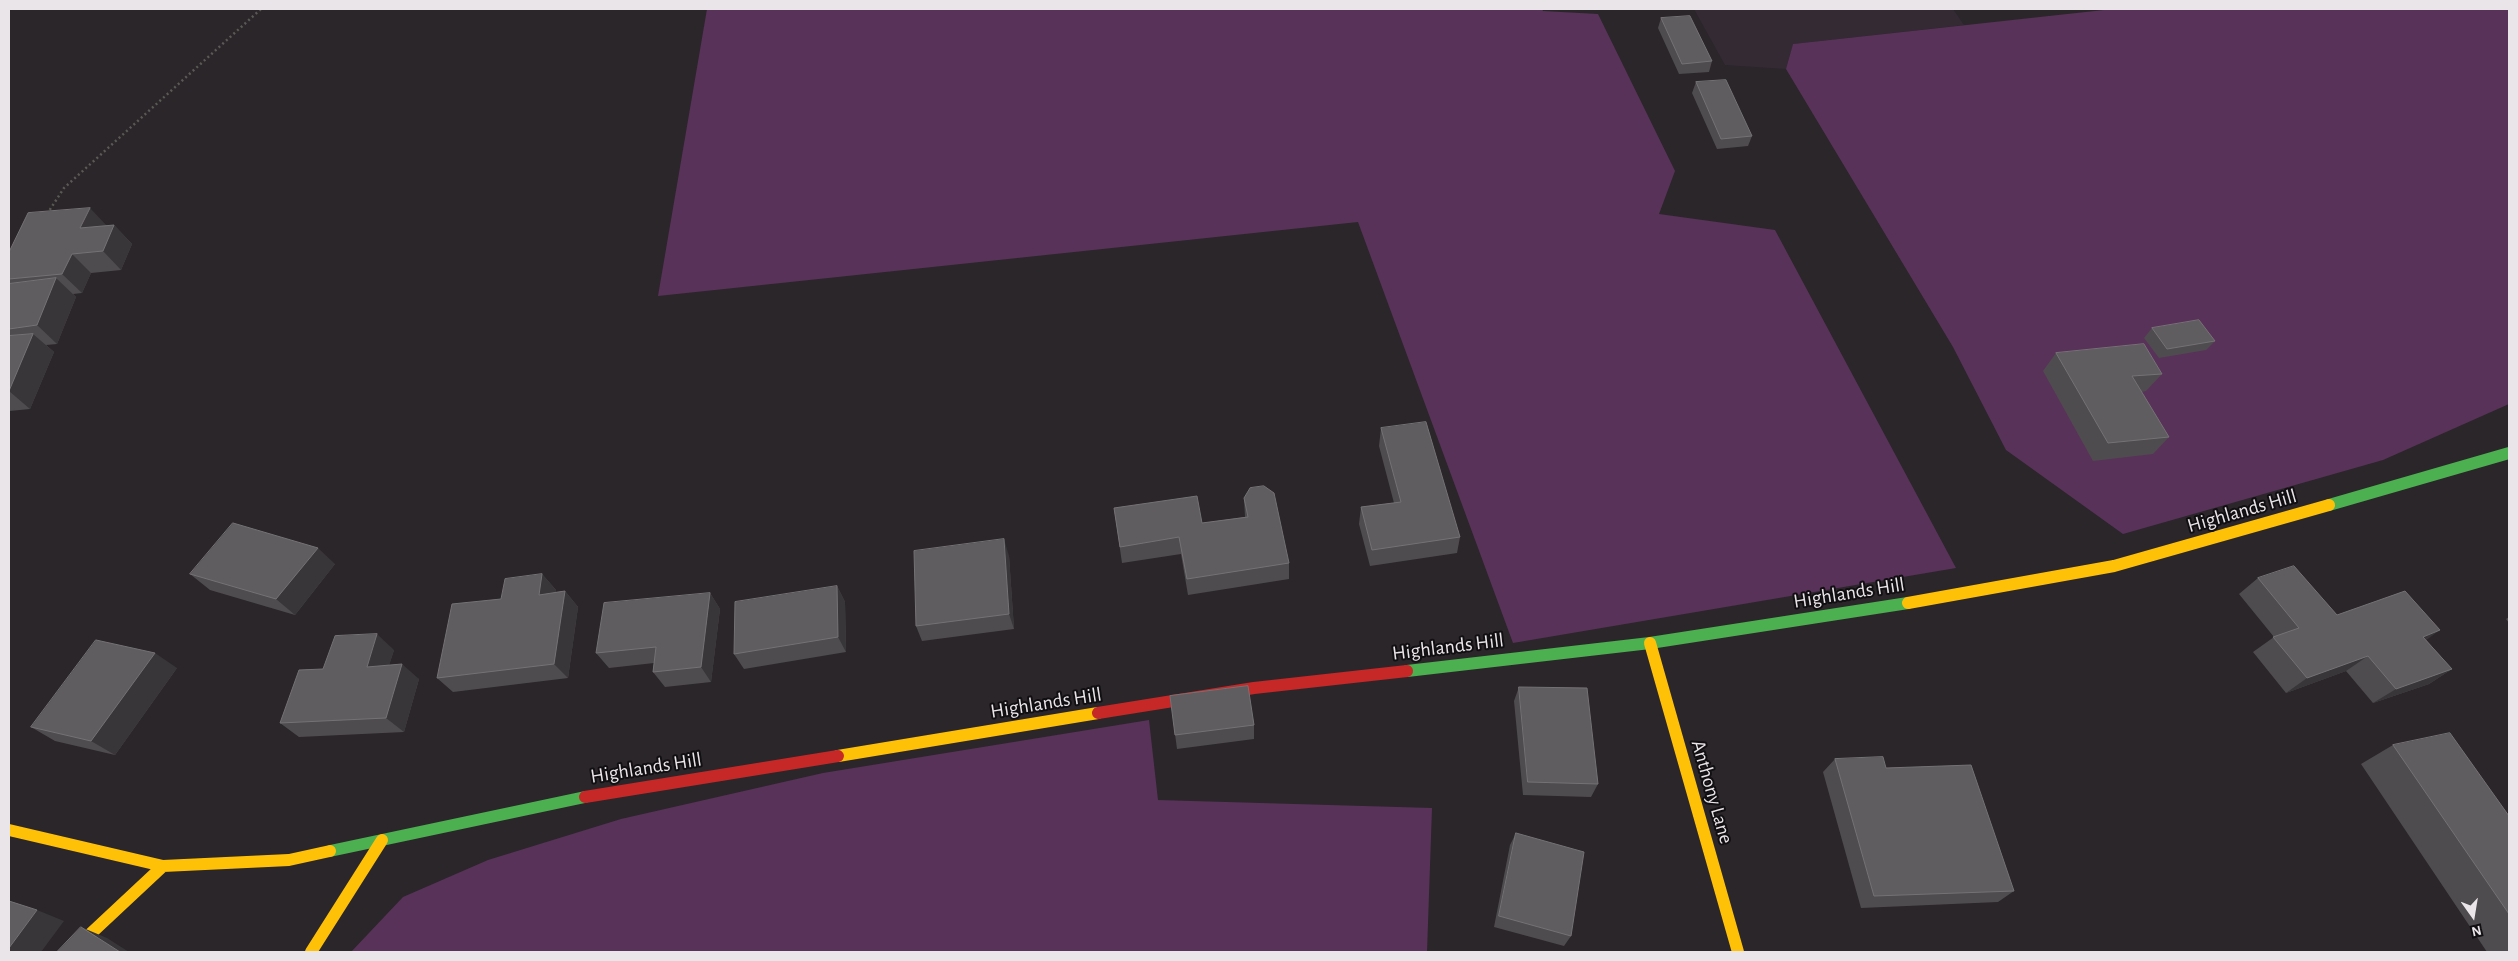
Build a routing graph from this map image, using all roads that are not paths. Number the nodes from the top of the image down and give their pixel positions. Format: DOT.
graph roads {
  1 [pos="2509,453"];
  2 [pos="1650,643"];
  3 [pos="9,830"];
  4 [pos="382,840"];
  5 [pos="163,866"];
  6 [pos="71,952"];
  7 [pos="311,952"];
  8 [pos="1738,952"];
  1 -- 2 [label="street, Highlands Hill"];
  2 -- 4 [label="street, Highlands Hill"];
  2 -- 8 [label="street, Anthony Lane"];
  3 -- 5 [label="street, Highlands Hill"];
  4 -- 5 [label="street, Highlands Hill"];
  4 -- 7 [label="street"];
  5 -- 6 [label="street"];
}
